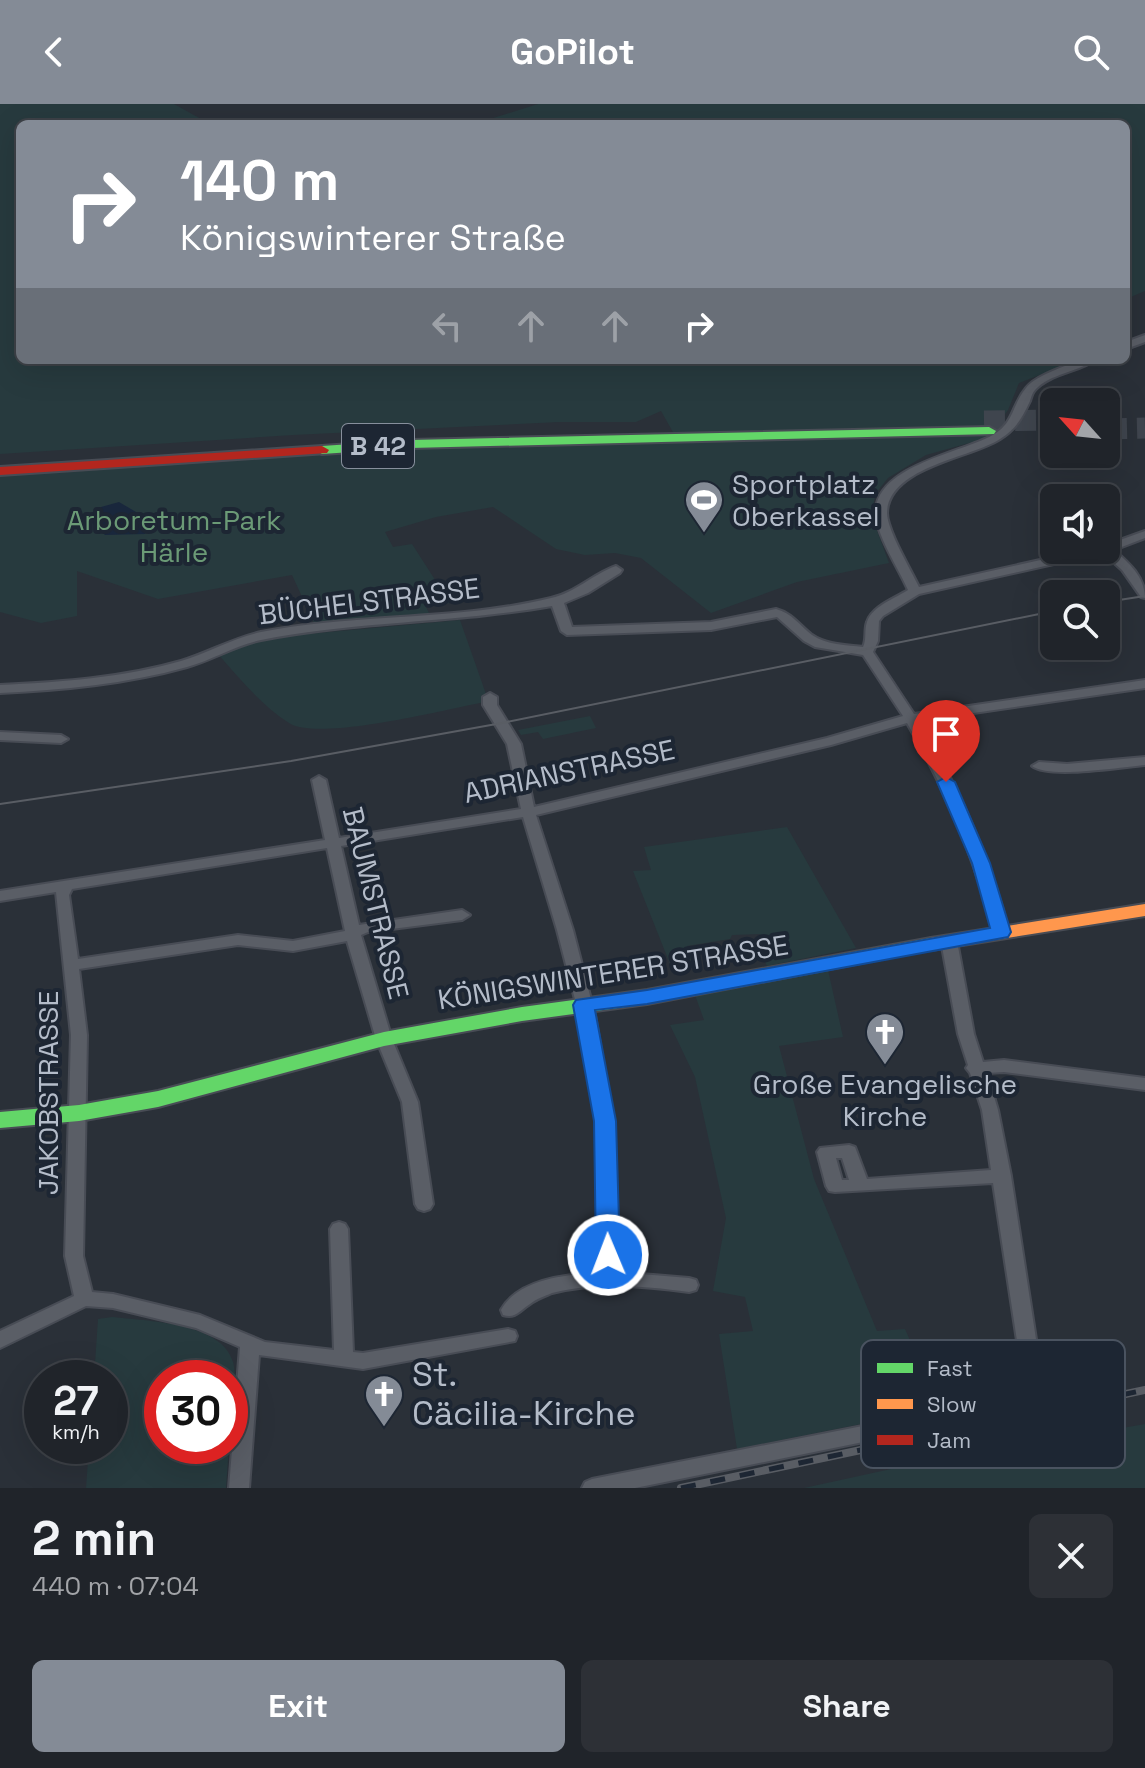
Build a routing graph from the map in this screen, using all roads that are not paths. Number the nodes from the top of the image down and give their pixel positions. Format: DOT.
graph roads {
  1 [pos="1080,364"];
  2 [pos="0,460"];
  3 [pos="0,471"];
  4 [pos="1145,534"];
  5 [pos="1120,543"];
  6 [pos="1120,562"];
  7 [pos="1040,563"];
  8 [pos="616,570"];
  9 [pos="915,591"];
  10 [pos="1145,594"];
  11 [pos="557,601"];
  12 [pos="867,652"];
  13 [pos="1145,684"];
  14 [pos="0,689"];
  15 [pos="490,697"];
  16 [pos="911,718"];
  17 [pos="0,736"];
  18 [pos="61,739"];
  19 [pos="1145,761"];
  20 [pos="1039,766"];
  21 [pos="319,780"];
  22 [pos="528,811"];
  23 [pos="333,840"];
  24 [pos="65,887"];
  25 [pos="0,896"];
  26 [pos="1145,910"];
  27 [pos="462,915"];
  28 [pos="1001,932"];
  29 [pos="353,934"];
  30 [pos="949,941"];
  31 [pos="73,965"];
  32 [pos="583,1005"];
  33 [pos="384,1039"];
  34 [pos="974,1068"];
  35 [pos="1145,1084"];
  36 [pos="79,1113"];
  37 [pos="0,1120"];
  38 [pos="1002,1176"];
  39 [pos="860,1186"];
  40 [pos="424,1204"];
  41 [pos="339,1229"];
  42 [pos="608,1277"];
  43 [pos="689,1285"];
  44 [pos="84,1299"];
  45 [pos="510,1310"];
  46 [pos="508,1336"];
  47 [pos="0,1340"];
  48 [pos="1026,1340"];
  49 [pos="250,1345"];
  50 [pos="344,1360"];
  51 [pos="861,1434"];
  52 [pos="239,1488"];
  53 [pos="592,1488"];
  1 -- 9 [label="street"];
  2 -- 3 [label="main road, B 42"];
  4 -- 5 [label="street"];
  6 -- 10 [label="street"];
  7 -- 9 [label="street"];
  8 -- 11 [label="street, BÜCHELSTRASSE"];
  9 -- 12 [label="street"];
  11 -- 12 [label="street"];
  11 -- 14 [label="street, BÜCHELSTRASSE"];
  12 -- 16 [label="street"];
  13 -- 16 [label="street, ADRIANSTRASSE"];
  15 -- 22 [label="street"];
  16 -- 22 [label="street, ADRIANSTRASSE"];
  16 -- 28 [label="street"];
  17 -- 18 [label="street"];
  19 -- 20 [label="street"];
  21 -- 23 [label="street, BAUMSTRASSE"];
  22 -- 23 [label="street, ADRIANSTRASSE"];
  22 -- 32 [label="street"];
  23 -- 24 [label="street, ADRIANSTRASSE"];
  23 -- 29 [label="street, BAUMSTRASSE"];
  24 -- 25 [label="street, ADRIANSTRASSE"];
  24 -- 31 [label="street, JAKOBSTRASSE"];
  26 -- 28 [label="main road, KÖNIGSWINTERER STRASSE"];
  27 -- 29 [label="street"];
  28 -- 30 [label="main road, KÖNIGSWINTERER STRASSE"];
  29 -- 31 [label="street"];
  29 -- 33 [label="street, BAUMSTRASSE"];
  30 -- 32 [label="main road, KÖNIGSWINTERER STRASSE"];
  30 -- 34 [label="street"];
  31 -- 36 [label="street, JAKOBSTRASSE"];
  32 -- 33 [label="main road, KÖNIGSWINTERER STRASSE"];
  32 -- 42 [label="street"];
  33 -- 36 [label="main road, KÖNIGSWINTERER STRASSE"];
  33 -- 40 [label="street, BAUMSTRASSE"];
  34 -- 35 [label="street"];
  34 -- 38 [label="street"];
  36 -- 37 [label="main road, KÖNIGSWINTERER STRASSE"];
  36 -- 44 [label="street, JAKOBSTRASSE"];
  38 -- 39 [label="street"];
  38 -- 48 [label="street"];
  41 -- 50 [label="street"];
  42 -- 43 [label="street"];
  42 -- 45 [label="street"];
  44 -- 47 [label="street"];
  44 -- 49 [label="street"];
  46 -- 50 [label="street"];
  49 -- 50 [label="street"];
  49 -- 52 [label="street"];
  51 -- 53 [label="street"];
}
